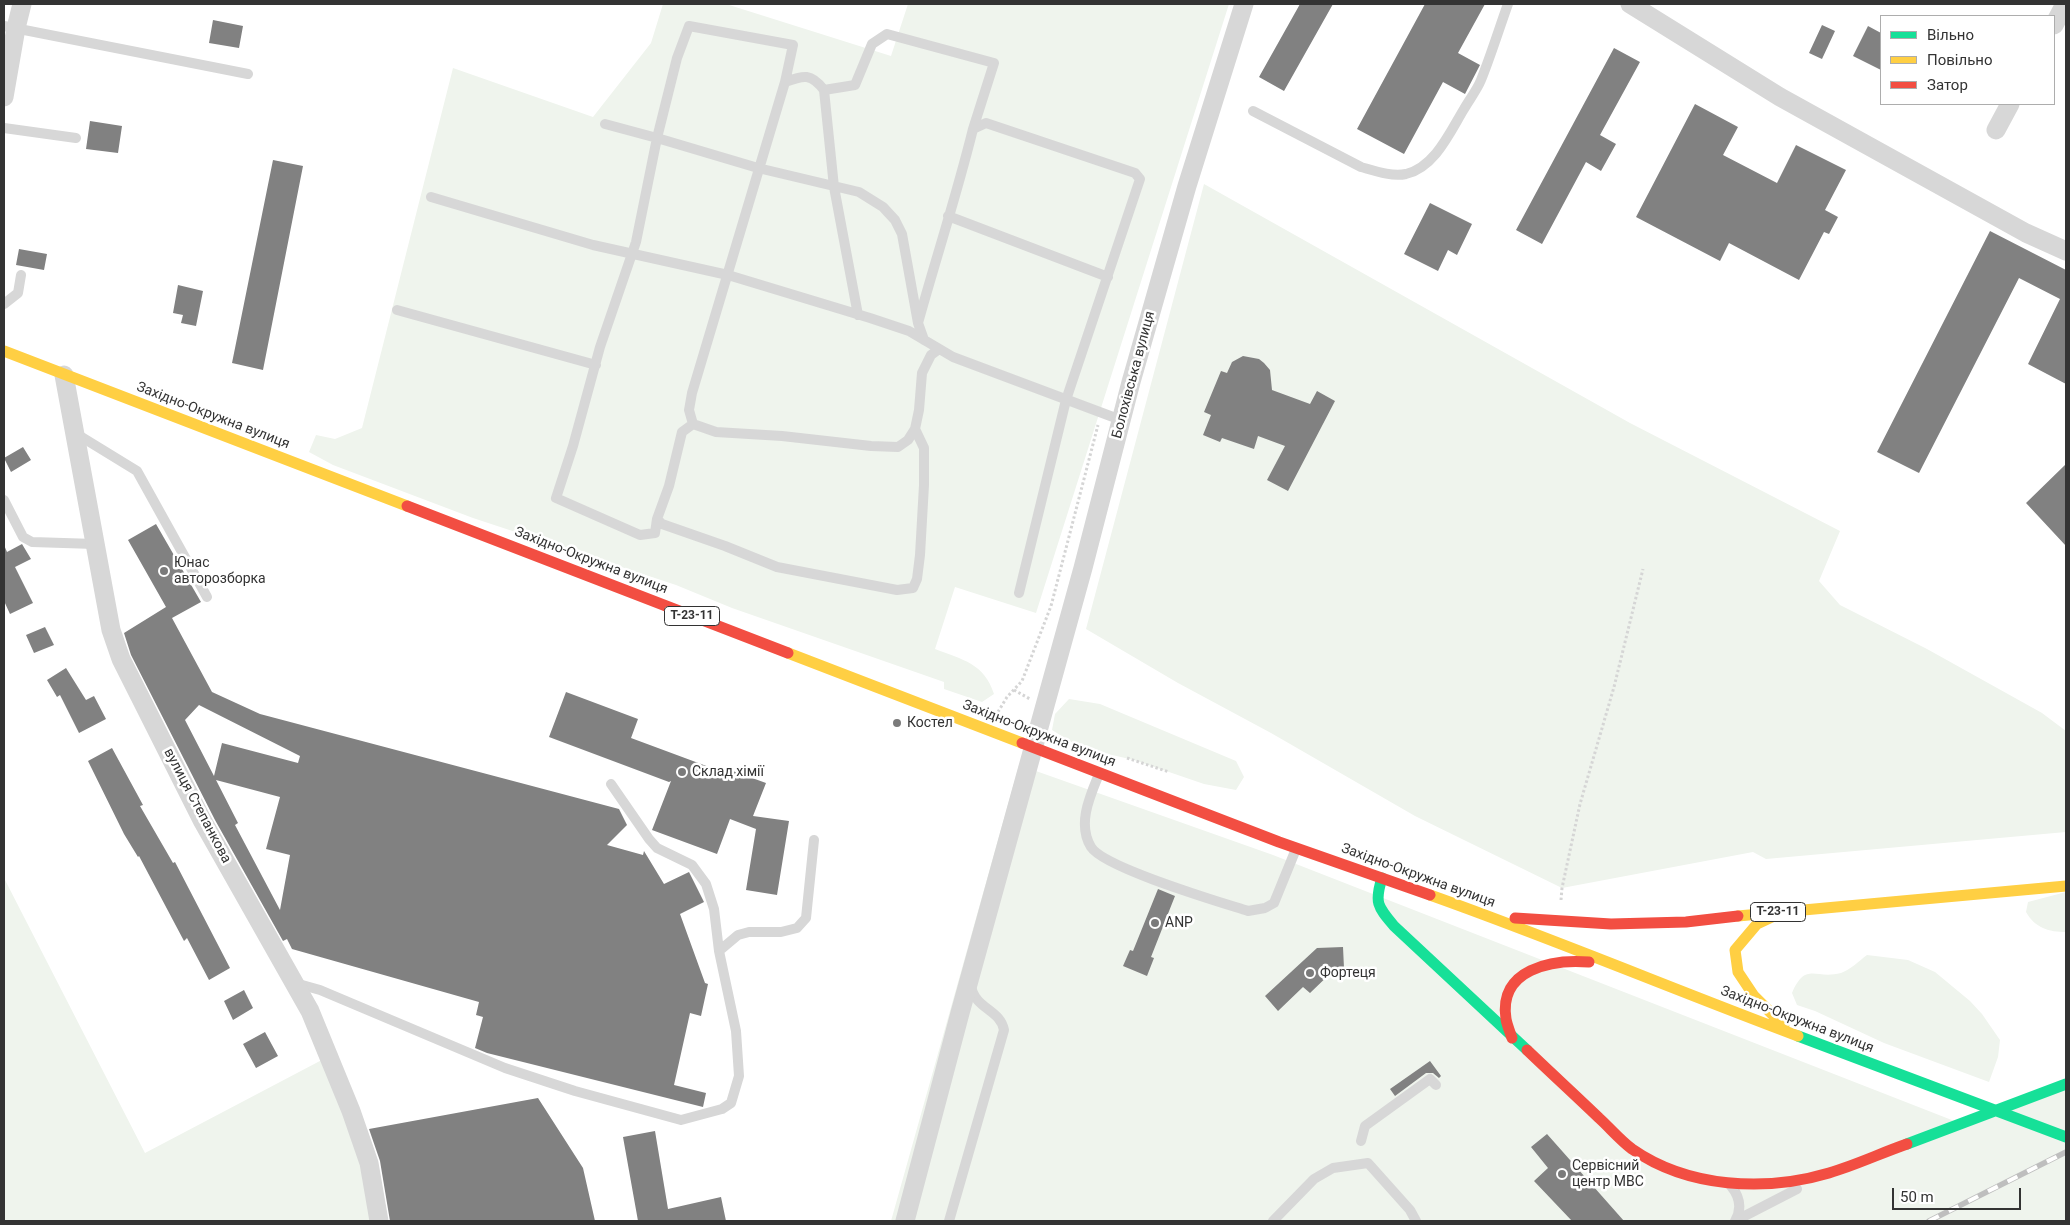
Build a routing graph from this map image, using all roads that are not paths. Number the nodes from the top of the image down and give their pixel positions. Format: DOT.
graph roads {
  1 [pos="22,4"];
  2 [pos="1244,4"];
  3 [pos="1508,4"];
  4 [pos="1630,4"];
  5 [pos="2066,4"];
  6 [pos="2055,23"];
  7 [pos="10,27"];
  8 [pos="248,74"];
  9 [pos="785,82"];
  10 [pos="824,90"];
  11 [pos="4,97"];
  12 [pos="2009,105"];
  13 [pos="1252,111"];
  14 [pos="605,124"];
  15 [pos="4,128"];
  16 [pos="973,129"];
  17 [pos="1996,130"];
  18 [pos="76,138"];
  19 [pos="656,138"];
  20 [pos="758,168"];
  21 [pos="834,187"];
  22 [pos="431,197"];
  23 [pos="948,216"];
  24 [pos="2066,251"];
  25 [pos="631,253"];
  26 [pos="21,275"];
  27 [pos="728,275"];
  28 [pos="1108,277"];
  29 [pos="4,304"];
  30 [pos="397,310"];
  31 [pos="858,315"];
  32 [pos="918,323"];
  33 [pos="924,340"];
  34 [pos="939,349"];
  35 [pos="4,351"];
  36 [pos="596,364"];
  37 [pos="64,374"];
  38 [pos="1066,400"];
  39 [pos="1121,420"];
  40 [pos="693,424"];
  41 [pos="915,429"];
  42 [pos="75,433"];
  43 [pos="4,500"];
  44 [pos="657,519"];
  45 [pos="96,544"];
  46 [pos="1020,593"];
  47 [pos="207,597"];
  48 [pos="1033,748"];
  49 [pos="1099,773"];
  50 [pos="611,784"];
  51 [pos="814,840"];
  52 [pos="1297,848"];
  53 [pos="1382,878"];
  54 [pos="2066,886"];
  55 [pos="1808,909"];
  56 [pos="1489,916"];
  57 [pos="719,951"];
  58 [pos="1617,967"];
  59 [pos="970,977"];
  60 [pos="293,983"];
  61 [pos="980,1004"];
  62 [pos="960,1013"];
  63 [pos="1790,1032"];
  64 [pos="1512,1038"];
  65 [pos="2066,1084"];
  66 [pos="1436,1085"];
  67 [pos="2066,1137"];
  68 [pos="1361,1141"];
  69 [pos="1830,1173"];
  70 [pos="1721,1181"];
  71 [pos="379,1221"];
  72 [pos="905,1221"];
  73 [pos="948,1221"];
  74 [pos="1273,1221"];
  75 [pos="1416,1221"];
  76 [pos="1735,1221"];
  1 -- 7 [label="street"];
  2 -- 39 [label="street, Болохівська вулиця"];
  3 -- 13 [label="lane"];
  4 -- 24 [label="street"];
  5 -- 6 [label="street"];
  7 -- 8 [label="lane"];
  7 -- 11 [label="street"];
  9 -- 10 [label="lane"];
  9 -- 19 [label="lane"];
  9 -- 20 [label="lane"];
  10 -- 16 [label="lane"];
  10 -- 21 [label="lane"];
  12 -- 17 [label="street"];
  14 -- 19 [label="lane"];
  15 -- 18 [label="lane"];
  16 -- 23 [label="lane"];
  16 -- 28 [label="lane"];
  19 -- 20 [label="lane"];
  19 -- 25 [label="lane"];
  20 -- 21 [label="lane"];
  20 -- 27 [label="lane"];
  21 -- 31 [label="lane"];
  21 -- 32 [label="lane"];
  22 -- 25 [label="lane"];
  23 -- 28 [label="lane"];
  23 -- 32 [label="lane"];
  25 -- 27 [label="lane"];
  25 -- 36 [label="lane"];
  26 -- 29 [label="lane"];
  27 -- 31 [label="lane"];
  27 -- 40 [label="lane"];
  28 -- 38 [label="lane"];
  30 -- 36 [label="lane"];
  31 -- 33 [label="lane"];
  32 -- 33 [label="lane"];
  33 -- 34 [label="lane"];
  34 -- 38 [label="lane"];
  34 -- 41 [label="lane"];
  35 -- 37 [label="main road, Західно-Окружна вулиця / Т-23-11"];
  36 -- 44 [label="lane"];
  37 -- 42 [label="street, вулиця Степанкова"];
  37 -- 48 [label="main road, Західно-Окружна вулиця / Т-23-11"];
  38 -- 39 [label="lane"];
  38 -- 46 [label="lane"];
  39 -- 48 [label="street, Болохівська вулиця"];
  40 -- 41 [label="lane"];
  40 -- 44 [label="lane"];
  41 -- 44 [label="lane"];
  42 -- 45 [label="street, вулиця Степанкова"];
  42 -- 47 [label="lane"];
  43 -- 45 [label="lane"];
  45 -- 60 [label="street, вулиця Степанкова"];
  48 -- 49 [label="main road, Західно-Окружна вулиця / Т-23-11"];
  48 -- 59 [label="street, Болохівська вулиця"];
  49 -- 52 [label="main road, Західно-Окружна вулиця / Т-23-11"];
  49 -- 52 [label="lane"];
  50 -- 57 [label="lane"];
  51 -- 57 [label="lane"];
  52 -- 53 [label="main road, Західно-Окружна вулиця / Т-23-11"];
  53 -- 56 [label="main road, Західно-Окружна вулиця / Т-23-11"];
  53 -- 64 [label="main road"];
  54 -- 55 [label="main road, Т-23-11"];
  55 -- 56 [label="main road, Т-23-11"];
  55 -- 63 [label="main road"];
  56 -- 58 [label="main road, Західно-Окружна вулиця"];
  57 -- 60 [label="lane"];
  58 -- 63 [label="main road, Західно-Окружна вулиця"];
  58 -- 64 [label="main road"];
  59 -- 61 [label="lane"];
  59 -- 62 [label="street, Болохівська вулиця"];
  60 -- 71 [label="street, вулиця Степанкова"];
  61 -- 62 [label="lane"];
  61 -- 73 [label="lane"];
  62 -- 72 [label="street, Болохівська вулиця"];
  63 -- 67 [label="main road, Західно-Окружна вулиця"];
  64 -- 70 [label="main road"];
  65 -- 69 [label="main road"];
  66 -- 68 [label="lane"];
  69 -- 70 [label="main road"];
  69 -- 76 [label="lane"];
  70 -- 76 [label="lane"];
  74 -- 75 [label="lane"];
}
